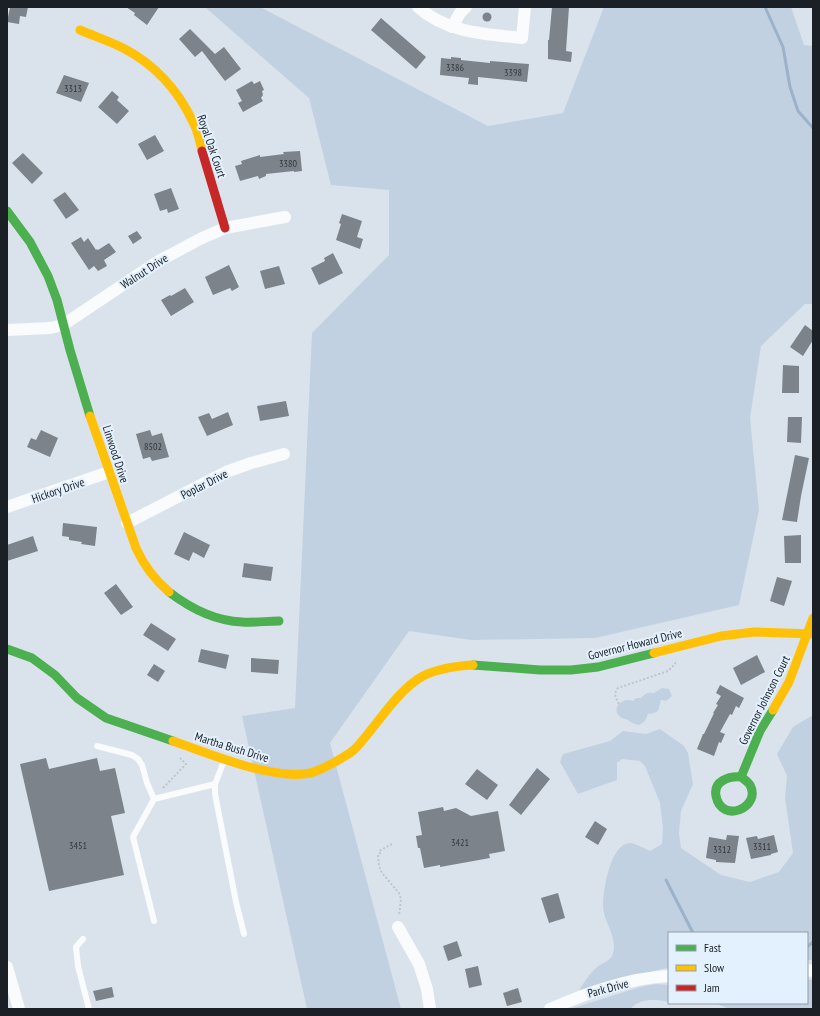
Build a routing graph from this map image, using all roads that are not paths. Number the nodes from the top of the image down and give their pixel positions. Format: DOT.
graph roads {
  1 [pos="418,7"];
  2 [pos="466,7"];
  3 [pos="525,7"];
  4 [pos="452,27"];
  5 [pos="80,30"];
  6 [pos="7,211"];
  7 [pos="285,217"];
  8 [pos="225,228"];
  9 [pos="63,325"];
  10 [pos="7,330"];
  11 [pos="284,454"];
  12 [pos="109,472"];
  13 [pos="7,507"];
  14 [pos="127,523"];
  15 [pos="813,618"];
  16 [pos="279,621"];
  17 [pos="810,633"];
  18 [pos="7,649"];
  19 [pos="438,670"];
  20 [pos="97,746"];
  21 [pos="225,759"];
  22 [pos="740,777"];
  23 [pos="215,784"];
  24 [pos="154,798"];
  25 [pos="154,921"];
  26 [pos="398,927"];
  27 [pos="244,934"];
  28 [pos="83,939"];
  29 [pos="7,967"];
  30 [pos="668,976"];
  31 [pos="18,1009"];
  32 [pos="89,1009"];
  33 [pos="430,1009"];
  34 [pos="550,1009"];
  1 -- 4 [label="street"];
  2 -- 4 [label="street"];
  3 -- 4 [label="street"];
  5 -- 8 [label="street, Royal Oak Court"];
  6 -- 9 [label="street, Linwood Drive"];
  7 -- 8 [label="street, Walnut Drive"];
  8 -- 9 [label="street, Walnut Drive"];
  9 -- 10 [label="street, Walnut Drive"];
  9 -- 12 [label="street, Linwood Drive"];
  11 -- 14 [label="street, Poplar Drive"];
  12 -- 13 [label="street, Hickory Drive"];
  12 -- 14 [label="street, Linwood Drive"];
  14 -- 16 [label="street, Linwood Drive"];
  15 -- 17 [label="street, Governor Johnson Court"];
  17 -- 19 [label="street, Governor Howard Drive"];
  17 -- 22 [label="street, Governor Johnson Court"];
  18 -- 21 [label="street, Martha Bush Drive"];
  19 -- 21 [label="street, Martha Bush Drive"];
  20 -- 24 [label="lane"];
  21 -- 23 [label="lane"];
  23 -- 24 [label="lane"];
  23 -- 27 [label="lane"];
  24 -- 25 [label="lane"];
  26 -- 33 [label="street"];
  28 -- 32 [label="lane"];
  29 -- 31 [label="street"];
  30 -- 34 [label="street, Park Drive"];
}
